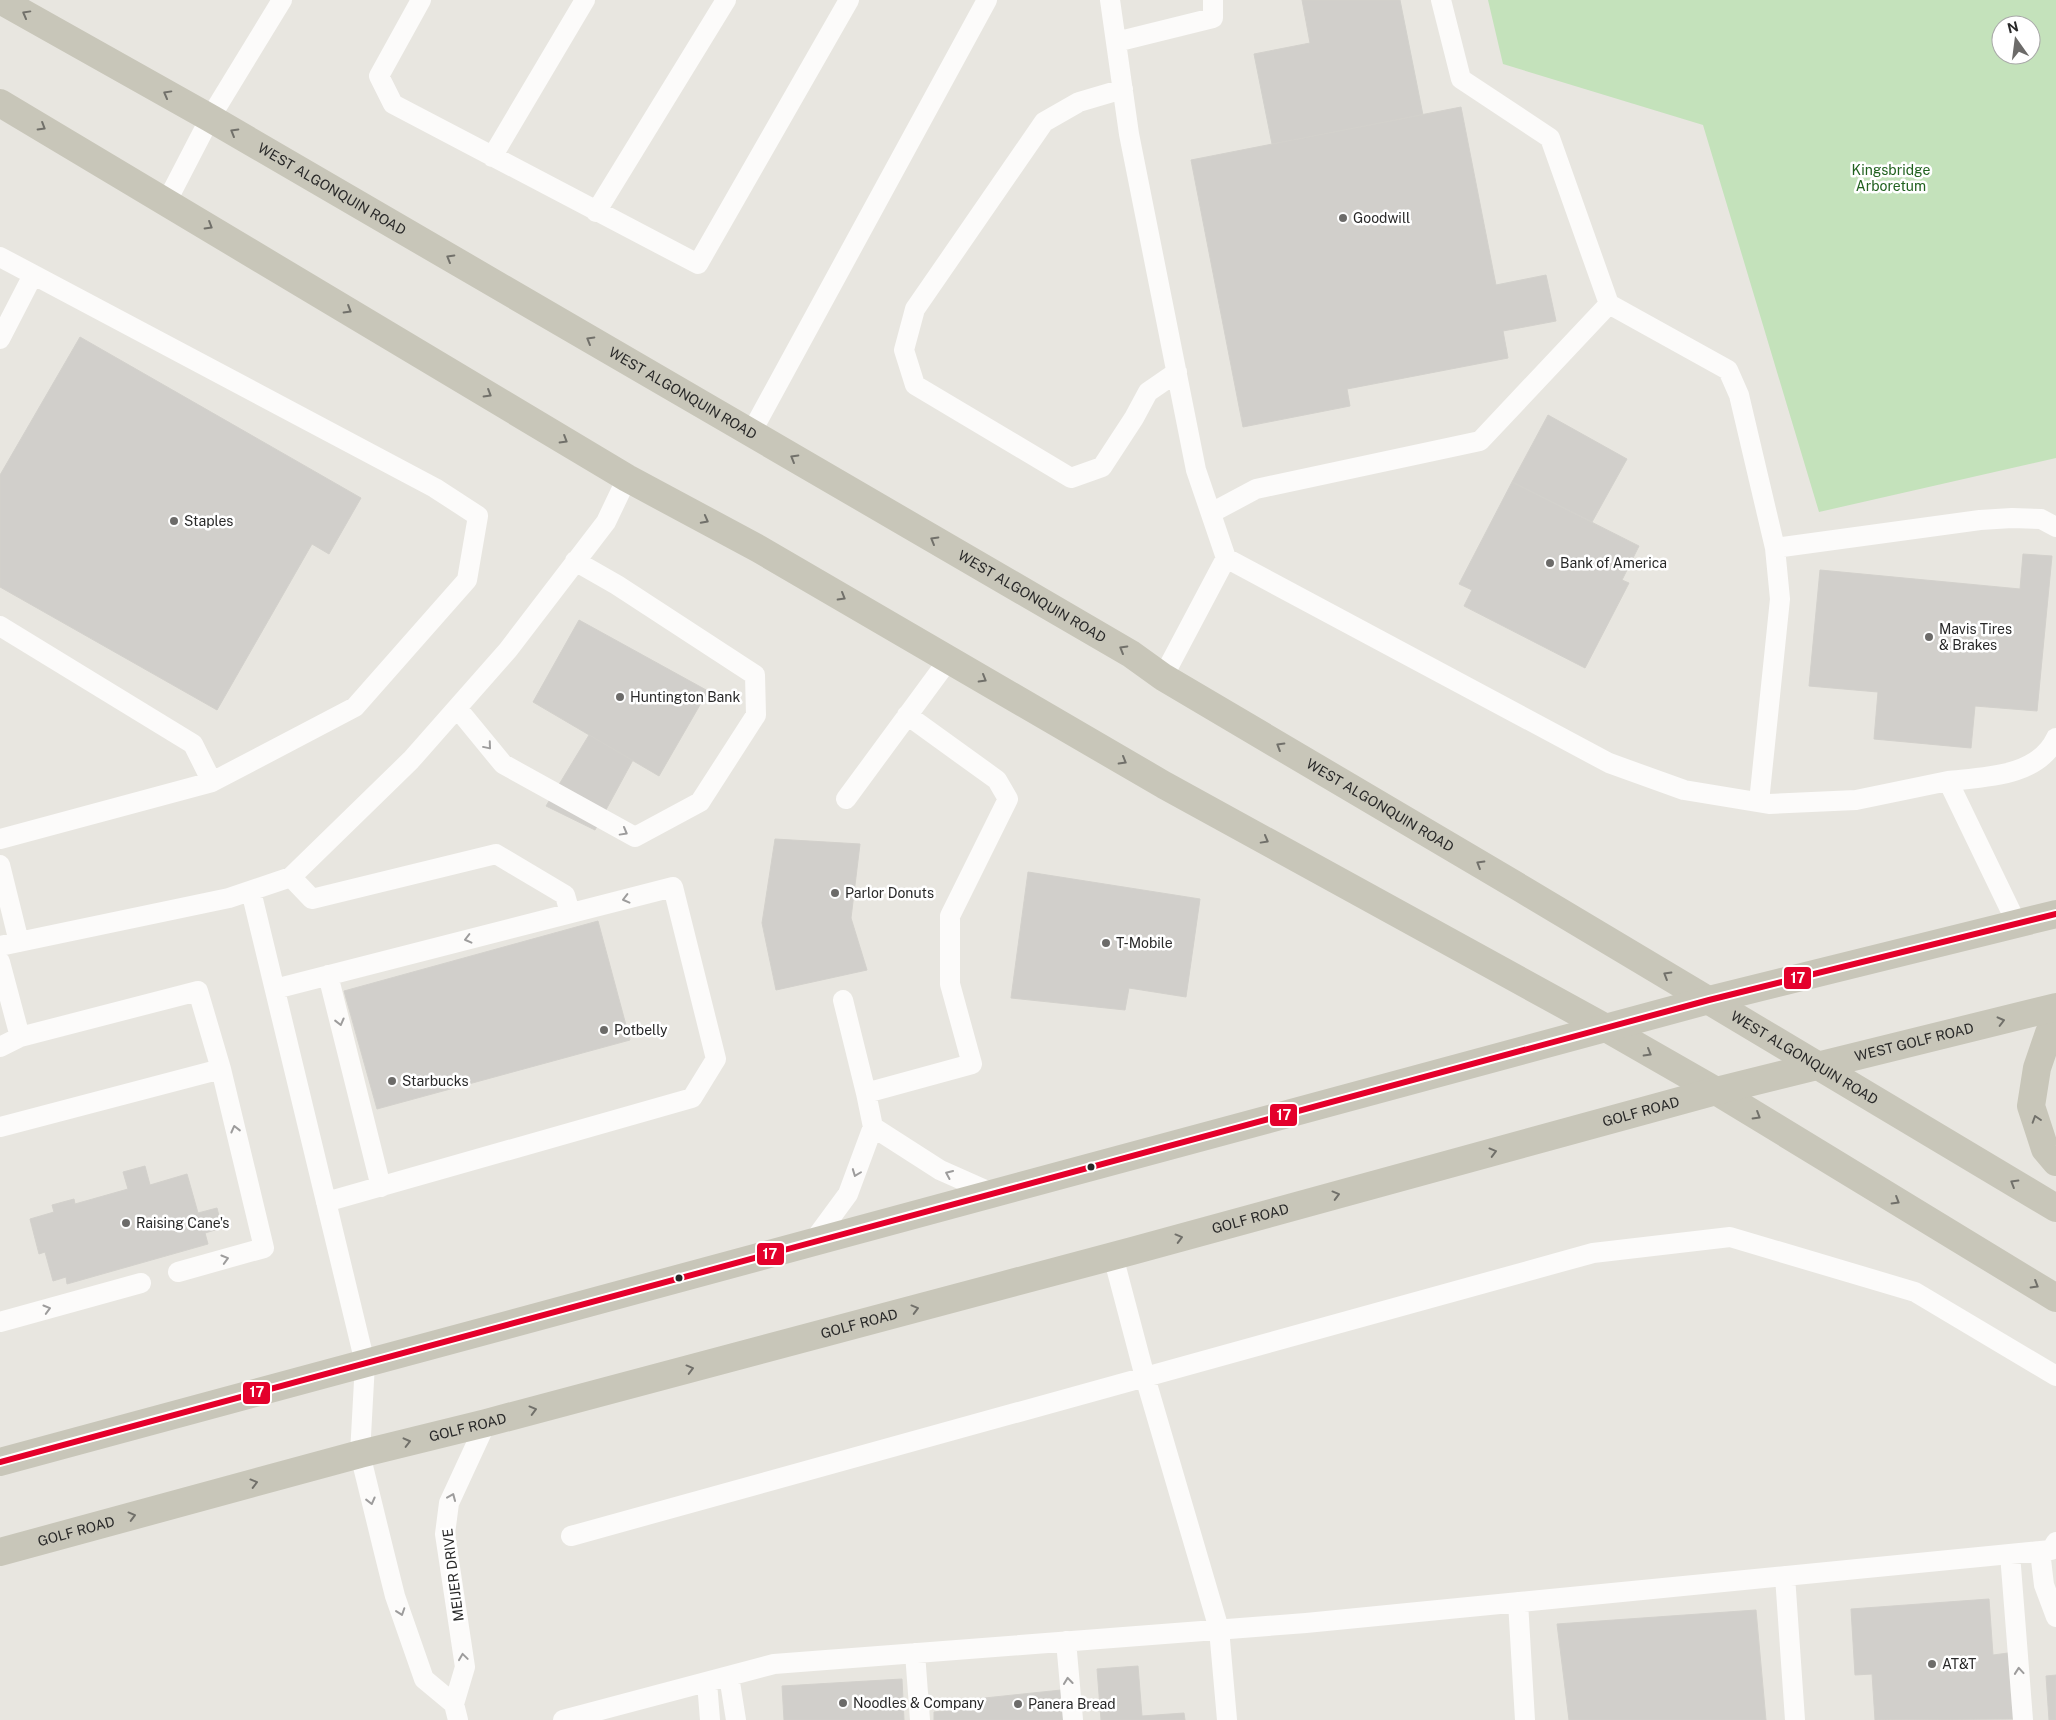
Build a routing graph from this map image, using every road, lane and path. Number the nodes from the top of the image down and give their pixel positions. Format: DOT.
graph roads {
  1 [pos="0,0"];
  2 [pos="282,0"];
  3 [pos="421,0"];
  4 [pos="585,0"];
  5 [pos="726,0"];
  6 [pos="849,0"];
  7 [pos="987,0"];
  8 [pos="1110,0"];
  9 [pos="1213,0"];
  10 [pos="1442,0"];
  11 [pos="1116,42"];
  12 [pos="1123,89"];
  13 [pos="0,103"];
  14 [pos="210,118"];
  15 [pos="492,156"];
  16 [pos="167,201"];
  17 [pos="596,212"];
  18 [pos="0,257"];
  19 [pos="33,275"];
  20 [pos="1609,304"];
  21 [pos="0,339"];
  22 [pos="1177,372"];
  23 [pos="751,433"];
  24 [pos="627,478"];
  25 [pos="1211,513"];
  26 [pos="2056,527"];
  27 [pos="1775,548"];
  28 [pos="1226,558"];
  29 [pos="575,561"];
  30 [pos="0,626"];
  31 [pos="949,659"];
  32 [pos="1163,677"];
  33 [pos="457,708"];
  34 [pos="907,715"];
  35 [pos="2056,738"];
  36 [pos="1948,781"];
  37 [pos="212,782"];
  38 [pos="846,799"];
  39 [pos="1759,802"];
  40 [pos="0,840"];
  41 [pos="0,865"];
  42 [pos="291,877"];
  43 [pos="251,891"];
  44 [pos="570,913"];
  45 [pos="2056,914"];
  46 [pos="2017,924"];
  47 [pos="10,944"];
  48 [pos="0,962"];
  49 [pos="328,975"];
  50 [pos="275,989"];
  51 [pos="843,1000"];
  52 [pos="1709,1000"];
  53 [pos="2056,1007"];
  54 [pos="2056,1025"];
  55 [pos="1606,1028"];
  56 [pos="20,1037"];
  57 [pos="0,1047"];
  58 [pos="1819,1066"];
  59 [pos="221,1069"];
  60 [pos="1716,1091"];
  61 [pos="866,1093"];
  62 [pos="0,1127"];
  63 [pos="873,1127"];
  64 [pos="2056,1162"];
  65 [pos="381,1187"];
  66 [pos="994,1194"];
  67 [pos="326,1202"];
  68 [pos="2056,1208"];
  69 [pos="812,1243"];
  70 [pos="1113,1256"];
  71 [pos="178,1272"];
  72 [pos="141,1283"];
  73 [pos="2056,1298"];
  74 [pos="0,1322"];
  75 [pos="365,1363"];
  76 [pos="2056,1376"];
  77 [pos="1145,1377"];
  78 [pos="486,1423"];
  79 [pos="360,1454"];
  80 [pos="0,1462"];
  81 [pos="571,1536"];
  82 [pos="2048,1546"];
  83 [pos="0,1552"];
  84 [pos="2010,1554"];
  85 [pos="1785,1576"];
  86 [pos="1518,1602"];
  87 [pos="2056,1617"];
  88 [pos="1219,1629"];
  89 [pos="1066,1641"];
  90 [pos="915,1653"];
  91 [pos="729,1676"];
  92 [pos="707,1682"];
  93 [pos="456,1712"];
  94 [pos="563,1720"];
  95 [pos="710,1720"];
  96 [pos="736,1720"];
  97 [pos="920,1720"];
  98 [pos="1072,1720"];
  99 [pos="1227,1720"];
  100 [pos="1526,1720"];
  101 [pos="1795,1720"];
  102 [pos="2023,1720"];
  14 -- 1 [label="main road, WEST ALGONQUIN ROAD, one-way"];
  2 -- 14 [label="lane"];
  3 -- 15 [label="lane"];
  4 -- 15 [label="lane"];
  5 -- 17 [label="lane"];
  6 -- 17 [label="lane"];
  7 -- 23 [label="lane"];
  8 -- 11 [label="lane"];
  9 -- 11 [label="lane"];
  10 -- 20 [label="lane"];
  11 -- 12 [label="lane"];
  12 -- 22 [label="lane"];
  12 -- 22 [label="lane"];
  13 -- 16 [label="main road, one-way"];
  14 -- 16 [label="lane"];
  23 -- 14 [label="main road, WEST ALGONQUIN ROAD, one-way"];
  15 -- 17 [label="lane"];
  16 -- 24 [label="main road, one-way"];
  18 -- 19 [label="lane"];
  19 -- 21 [label="lane"];
  19 -- 37 [label="lane"];
  20 -- 25 [label="lane"];
  20 -- 27 [label="lane"];
  22 -- 25 [label="lane"];
  32 -- 23 [label="main road, WEST ALGONQUIN ROAD, one-way"];
  24 -- 29 [label="lane"];
  24 -- 31 [label="main road, one-way"];
  25 -- 28 [label="lane"];
  26 -- 27 [label="lane"];
  27 -- 39 [label="lane"];
  28 -- 32 [label="lane"];
  28 -- 39 [label="lane"];
  29 -- 33 [label="lane"];
  33 -- 29 [label="lane, one-way"];
  30 -- 37 [label="lane"];
  31 -- 34 [label="lane"];
  31 -- 55 [label="main road, one-way"];
  52 -- 32 [label="main road, WEST ALGONQUIN ROAD, one-way"];
  33 -- 42 [label="lane"];
  34 -- 38 [label="lane"];
  34 -- 61 [label="lane"];
  35 -- 36 [label="lane"];
  36 -- 39 [label="lane"];
  36 -- 46 [label="lane"];
  37 -- 40 [label="lane"];
  41 -- 47 [label="lane"];
  42 -- 43 [label="lane"];
  42 -- 44 [label="lane"];
  43 -- 47 [label="lane"];
  43 -- 50 [label="lane, MEIJER DRIVE"];
  44 -- 49 [label="lane, one-way"];
  65 -- 44 [label="lane, one-way"];
  45 -- 46 [label="main road"];
  46 -- 52 [label="main road"];
  48 -- 56 [label="lane"];
  49 -- 50 [label="lane"];
  49 -- 65 [label="lane, one-way"];
  50 -- 67 [label="lane, MEIJER DRIVE"];
  51 -- 61 [label="lane"];
  52 -- 55 [label="main road"];
  52 -- 58 [label="main road, WEST ALGONQUIN ROAD"];
  58 -- 53 [label="main road, WEST GOLF ROAD, one-way"];
  64 -- 54 [label="main road, one-way"];
  55 -- 60 [label="main road, one-way"];
  55 -- 66 [label="main road"];
  56 -- 57 [label="lane"];
  56 -- 59 [label="lane"];
  58 -- 60 [label="main road, WEST GOLF ROAD"];
  68 -- 58 [label="main road, WEST ALGONQUIN ROAD, one-way"];
  59 -- 62 [label="lane"];
  71 -- 59 [label="lane, one-way"];
  70 -- 60 [label="main road, GOLF ROAD, one-way"];
  60 -- 73 [label="main road, one-way"];
  61 -- 63 [label="lane"];
  66 -- 63 [label="lane, one-way"];
  63 -- 69 [label="lane, one-way"];
  65 -- 67 [label="lane"];
  66 -- 69 [label="main road"];
  67 -- 75 [label="lane, MEIJER DRIVE"];
  69 -- 75 [label="main road"];
  70 -- 77 [label="lane"];
  78 -- 70 [label="main road, GOLF ROAD, one-way"];
  74 -- 72 [label="lane, one-way"];
  75 -- 79 [label="lane, MEIJER DRIVE"];
  75 -- 80 [label="main road"];
  76 -- 77 [label="lane"];
  77 -- 81 [label="lane"];
  77 -- 88 [label="lane"];
  79 -- 78 [label="main road, GOLF ROAD, one-way"];
  93 -- 78 [label="lane, MEIJER DRIVE, one-way"];
  83 -- 79 [label="main road, GOLF ROAD, one-way"];
  79 -- 93 [label="lane, MEIJER DRIVE, one-way"];
  82 -- 84 [label="lane"];
  82 -- 87 [label="lane"];
  84 -- 85 [label="lane"];
  102 -- 84 [label="lane, one-way"];
  85 -- 86 [label="lane"];
  85 -- 101 [label="lane"];
  86 -- 88 [label="lane"];
  86 -- 100 [label="lane"];
  88 -- 89 [label="lane"];
  88 -- 99 [label="lane"];
  89 -- 90 [label="lane"];
  98 -- 89 [label="lane, one-way"];
  90 -- 91 [label="lane"];
  90 -- 97 [label="lane"];
  91 -- 92 [label="lane"];
  91 -- 96 [label="lane"];
  92 -- 94 [label="lane"];
  92 -- 95 [label="lane"];
}
